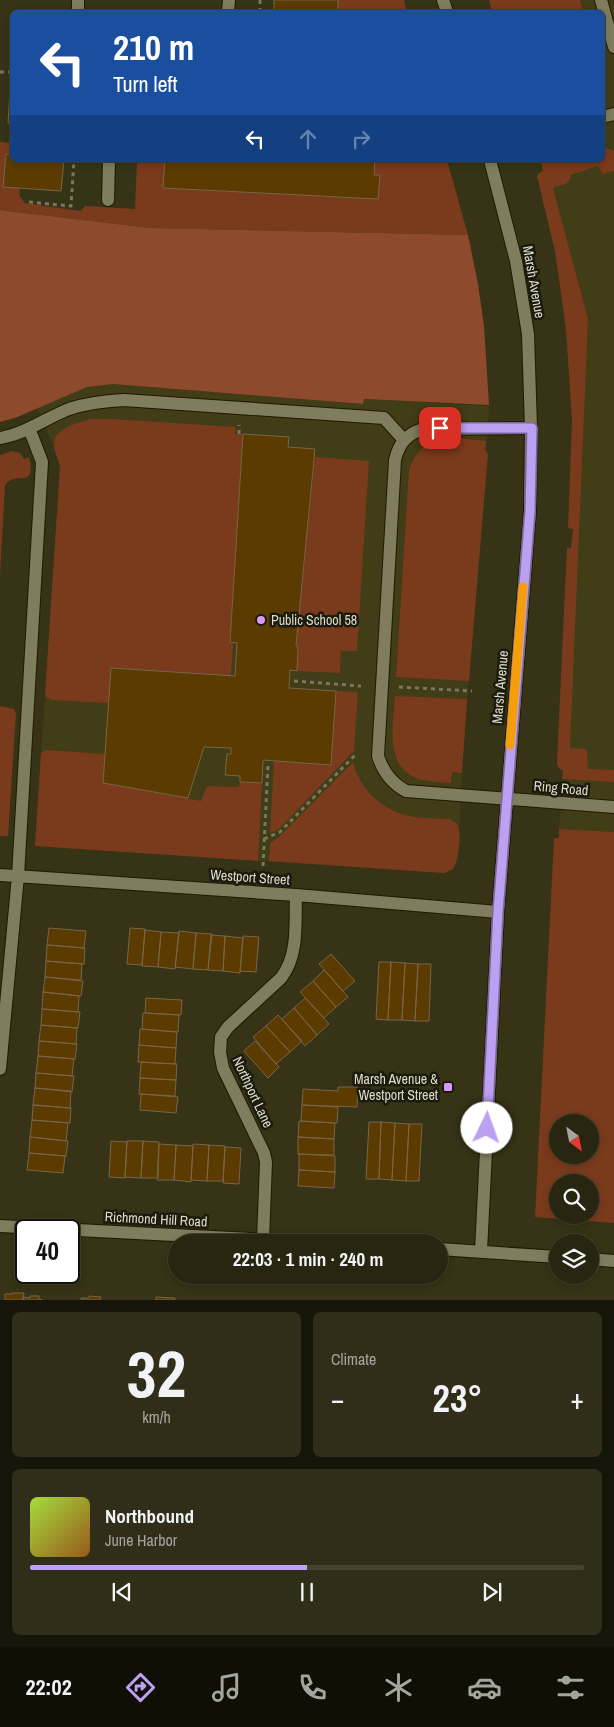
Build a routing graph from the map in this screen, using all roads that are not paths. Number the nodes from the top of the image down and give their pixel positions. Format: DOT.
graph roads {
  1 [pos="605,14"];
  2 [pos="614,47"];
  3 [pos="109,162"];
  4 [pos="491,162"];
  5 [pos="108,200"];
  6 [pos="29,428"];
  7 [pos="532,428"];
  8 [pos="0,438"];
  9 [pos="404,440"];
  10 [pos="506,799"];
  11 [pos="614,807"];
  12 [pos="0,875"];
  13 [pos="18,876"];
  14 [pos="296,895"];
  15 [pos="498,912"];
  16 [pos="0,1069"];
  17 [pos="0,1226"];
  18 [pos="263,1234"];
  19 [pos="168,1235"];
  20 [pos="448,1249"];
  21 [pos="481,1251"];
  22 [pos="549,1256"];
  23 [pos="599,1260"];
  24 [pos="614,1261"];
  1 -- 2 [label="street"];
  3 -- 5 [label="street"];
  4 -- 7 [label="street, Marsh Avenue"];
  6 -- 8 [label="street"];
  6 -- 9 [label="street"];
  6 -- 13 [label="street"];
  7 -- 9 [label="street"];
  7 -- 10 [label="street, Marsh Avenue"];
  9 -- 10 [label="street, Ring Road"];
  10 -- 11 [label="street, Ring Road"];
  10 -- 15 [label="street, Marsh Avenue"];
  12 -- 13 [label="street, Westport Street"];
  13 -- 14 [label="street, Westport Street"];
  13 -- 16 [label="street"];
  14 -- 15 [label="street, Westport Street"];
  14 -- 18 [label="street, Northport Lane"];
  15 -- 21 [label="street, Marsh Avenue"];
  17 -- 19 [label="street, Richmond Hill Road"];
  20 -- 21 [label="street"];
  21 -- 22 [label="street"];
  23 -- 24 [label="street"];
}
